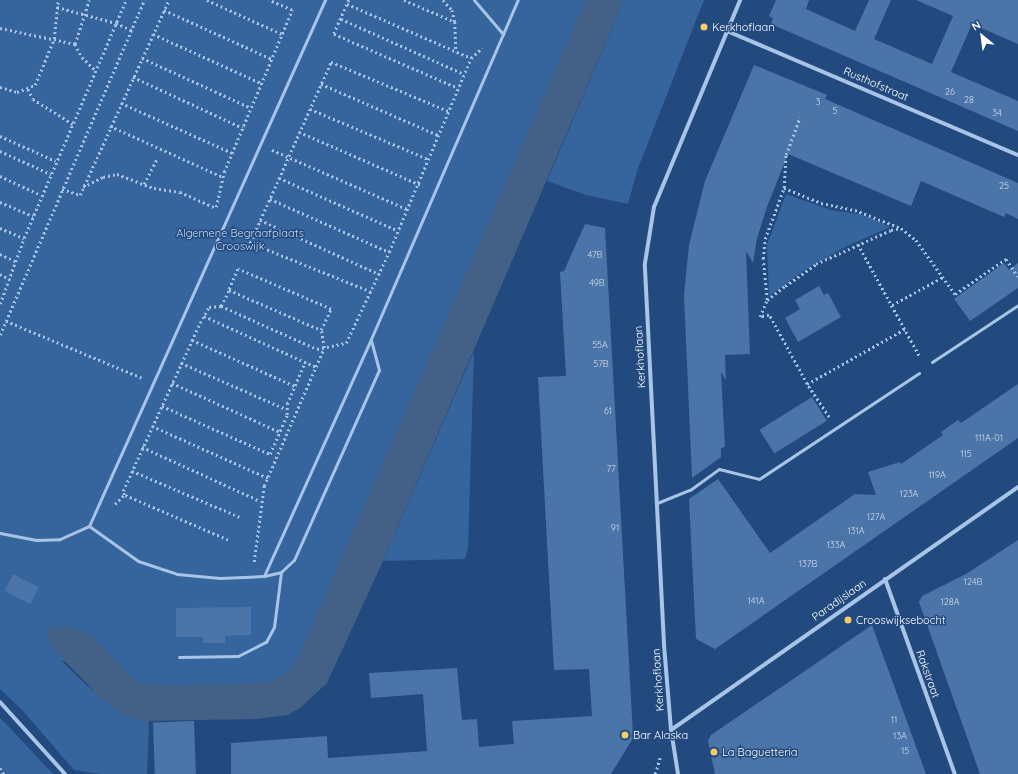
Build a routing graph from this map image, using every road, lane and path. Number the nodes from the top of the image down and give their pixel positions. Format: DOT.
graph roads {
  1 [pos="58,0"];
  2 [pos="89,0"];
  3 [pos="126,0"];
  4 [pos="144,0"];
  5 [pos="169,0"];
  6 [pos="208,0"];
  7 [pos="269,0"];
  8 [pos="325,0"];
  9 [pos="349,0"];
  10 [pos="404,0"];
  11 [pos="443,0"];
  12 [pos="474,0"];
  13 [pos="518,0"];
  14 [pos="740,0"];
  15 [pos="347,4"];
  16 [pos="57,7"];
  17 [pos="164,10"];
  18 [pos="85,14"];
  19 [pos="340,19"];
  20 [pos="455,22"];
  21 [pos="116,23"];
  22 [pos="0,28"];
  23 [pos="498,28"];
  24 [pos="131,30"];
  25 [pos="727,31"];
  26 [pos="153,34"];
  27 [pos="282,34"];
  28 [pos="503,34"];
  29 [pos="54,39"];
  30 [pos="75,44"];
  31 [pos="456,52"];
  32 [pos="142,58"];
  33 [pos="471,58"];
  34 [pos="272,60"];
  35 [pos="95,70"];
  36 [pos="464,74"];
  37 [pos="133,77"];
  38 [pos="262,84"];
  39 [pos="321,84"];
  40 [pos="0,88"];
  41 [pos="458,88"];
  42 [pos="28,89"];
  43 [pos="121,103"];
  44 [pos="251,108"];
  45 [pos="310,109"];
  46 [pos="448,111"];
  47 [pos="800,117"];
  48 [pos="73,124"];
  49 [pos="110,126"];
  50 [pos="243,128"];
  51 [pos="299,132"];
  52 [pos="438,135"];
  53 [pos="0,136"];
  54 [pos="273,150"];
  55 [pos="0,151"];
  56 [pos="232,153"];
  57 [pos="1018,155"];
  58 [pos="288,156"];
  59 [pos="428,159"];
  60 [pos="156,160"];
  61 [pos="56,162"];
  62 [pos="51,174"];
  63 [pos="0,176"];
  64 [pos="223,177"];
  65 [pos="279,178"];
  66 [pos="418,183"];
  67 [pos="144,184"];
  68 [pos="422,185"];
  69 [pos="82,188"];
  70 [pos="784,188"];
  71 [pos="62,189"];
  72 [pos="42,195"];
  73 [pos="270,199"];
  74 [pos="0,202"];
  75 [pos="216,208"];
  76 [pos="407,209"];
  77 [pos="33,216"];
  78 [pos="260,220"];
  79 [pos="0,228"];
  80 [pos="901,228"];
  81 [pos="222,230"];
  82 [pos="398,230"];
  83 [pos="24,238"];
  84 [pos="858,244"];
  85 [pos="389,252"];
  86 [pos="0,254"];
  87 [pos="15,261"];
  88 [pos="0,274"];
  89 [pos="379,274"];
  90 [pos="1018,276"];
  91 [pos="942,277"];
  92 [pos="10,279"];
  93 [pos="228,290"];
  94 [pos="371,292"];
  95 [pos="1,300"];
  96 [pos="767,300"];
  97 [pos="0,304"];
  98 [pos="892,305"];
  99 [pos="1018,305"];
  100 [pos="221,306"];
  101 [pos="204,316"];
  102 [pos="6,321"];
  103 [pos="905,329"];
  104 [pos="321,330"];
  105 [pos="0,335"];
  106 [pos="371,339"];
  107 [pos="192,340"];
  108 [pos="324,348"];
  109 [pos="921,357"];
  110 [pos="305,362"];
  111 [pos="932,362"];
  112 [pos="181,363"];
  113 [pos="316,367"];
  114 [pos="919,372"];
  115 [pos="153,383"];
  116 [pos="172,383"];
  117 [pos="807,384"];
  118 [pos="295,386"];
  119 [pos="162,406"];
  120 [pos="286,409"];
  121 [pos="152,426"];
  122 [pos="836,429"];
  123 [pos="280,432"];
  124 [pos="142,447"];
  125 [pos="132,471"];
  126 [pos="268,478"];
  127 [pos="1018,486"];
  128 [pos="260,501"];
  129 [pos="657,503"];
  130 [pos="240,517"];
  131 [pos="89,526"];
  132 [pos="0,533"];
  133 [pos="228,540"];
  134 [pos="281,572"];
  135 [pos="264,576"];
  136 [pos="251,577"];
  137 [pos="884,579"];
  138 [pos="179,657"];
  139 [pos="0,702"];
  140 [pos="671,730"];
  141 [pos="0,768"];
  142 [pos="4,774"];
  143 [pos="65,774"];
  144 [pos="678,774"];
  145 [pos="955,774"];
  1 -- 16 [label="path"];
  2 -- 18 [label="path"];
  3 -- 21 [label="path"];
  4 -- 24 [label="path"];
  5 -- 17 [label="path"];
  6 -- 27 [label="path"];
  7 -- 27 [label="path"];
  8 -- 81 [label="lane"];
  9 -- 15 [label="path"];
  10 -- 20 [label="path"];
  11 -- 20 [label="path"];
  12 -- 23 [label="lane"];
  13 -- 28 [label="lane"];
  14 -- 25 [label="street, Kerkhoflaan"];
  15 -- 19 [label="path"];
  15 -- 31 [label="path"];
  16 -- 18 [label="path"];
  16 -- 29 [label="path"];
  17 -- 26 [label="path"];
  17 -- 34 [label="path"];
  18 -- 21 [label="path"];
  18 -- 30 [label="path"];
  19 -- 36 [label="path"];
  19 -- 41 [label="path"];
  20 -- 31 [label="path"];
  21 -- 24 [label="path"];
  21 -- 35 [label="path"];
  22 -- 29 [label="path"];
  23 -- 28 [label="lane"];
  23 -- 33 [label="path"];
  24 -- 71 [label="path"];
  25 -- 57 [label="street, Rusthofstraat"];
  25 -- 129 [label="street, Kerkhoflaan"];
  26 -- 32 [label="path"];
  26 -- 38 [label="path"];
  27 -- 34 [label="path"];
  28 -- 106 [label="lane"];
  29 -- 30 [label="path"];
  29 -- 42 [label="path"];
  30 -- 35 [label="path"];
  31 -- 33 [label="path"];
  32 -- 37 [label="path"];
  32 -- 44 [label="path"];
  33 -- 36 [label="path"];
  34 -- 38 [label="path"];
  35 -- 48 [label="path"];
  36 -- 41 [label="path"];
  37 -- 43 [label="path"];
  37 -- 50 [label="path"];
  38 -- 44 [label="path"];
  39 -- 45 [label="path"];
  39 -- 46 [label="path"];
  39 -- 52 [label="path"];
  40 -- 42 [label="path"];
  41 -- 46 [label="path"];
  42 -- 48 [label="path"];
  43 -- 49 [label="path"];
  43 -- 56 [label="path"];
  44 -- 50 [label="path"];
  45 -- 51 [label="path"];
  45 -- 59 [label="path"];
  46 -- 52 [label="path"];
  47 -- 70 [label="path"];
  48 -- 61 [label="path"];
  49 -- 64 [label="path"];
  49 -- 69 [label="path"];
  50 -- 56 [label="path"];
  51 -- 58 [label="path"];
  51 -- 66 [label="path"];
  52 -- 59 [label="path"];
  53 -- 61 [label="path"];
  54 -- 58 [label="path"];
  55 -- 62 [label="path"];
  56 -- 64 [label="path"];
  58 -- 65 [label="path"];
  58 -- 76 [label="path"];
  59 -- 66 [label="path"];
  60 -- 67 [label="path"];
  61 -- 62 [label="path"];
  62 -- 72 [label="path"];
  63 -- 72 [label="path"];
  64 -- 75 [label="path"];
  65 -- 73 [label="path"];
  65 -- 82 [label="path"];
  66 -- 68 [label="path"];
  66 -- 76 [label="path"];
  67 -- 69 [label="path"];
  67 -- 75 [label="path"];
  69 -- 71 [label="path"];
  70 -- 80 [label="path"];
  70 -- 96 [label="path"];
  71 -- 102 [label="path"];
  72 -- 77 [label="path"];
  73 -- 78 [label="path"];
  73 -- 85 [label="path"];
  74 -- 77 [label="path"];
  75 -- 81 [label="path"];
  76 -- 82 [label="path"];
  77 -- 83 [label="path"];
  78 -- 89 [label="path"];
  78 -- 94 [label="path"];
  79 -- 83 [label="path"];
  80 -- 84 [label="path"];
  80 -- 91 [label="path"];
  81 -- 115 [label="lane"];
  82 -- 85 [label="path"];
  83 -- 87 [label="path"];
  84 -- 96 [label="path"];
  84 -- 98 [label="path"];
  85 -- 89 [label="path"];
  86 -- 87 [label="path"];
  87 -- 92 [label="path"];
  88 -- 92 [label="path"];
  89 -- 94 [label="path"];
  90 -- 91 [label="path"];
  91 -- 98 [label="path"];
  92 -- 95 [label="path"];
  93 -- 100 [label="path"];
  93 -- 104 [label="path"];
  93 -- 104 [label="path"];
  94 -- 108 [label="path"];
  95 -- 97 [label="path"];
  96 -- 117 [label="path"];
  98 -- 103 [label="path"];
  99 -- 111 [label="lane"];
  100 -- 101 [label="path"];
  100 -- 108 [label="path"];
  101 -- 107 [label="path"];
  101 -- 110 [label="path"];
  102 -- 105 [label="path"];
  102 -- 115 [label="path"];
  103 -- 109 [label="path"];
  103 -- 117 [label="path"];
  104 -- 108 [label="path"];
  106 -- 134 [label="lane"];
  106 -- 135 [label="lane"];
  107 -- 112 [label="path"];
  107 -- 118 [label="path"];
  108 -- 113 [label="path"];
  110 -- 113 [label="path"];
  110 -- 118 [label="path"];
  112 -- 116 [label="path"];
  112 -- 120 [label="path"];
  113 -- 126 [label="path"];
  114 -- 122 [label="lane"];
  115 -- 131 [label="lane"];
  116 -- 119 [label="path"];
  116 -- 123 [label="path"];
  117 -- 122 [label="path"];
  118 -- 120 [label="path"];
  119 -- 121 [label="path"];
  119 -- 123 [label="path"];
  120 -- 123 [label="path"];
  121 -- 124 [label="path"];
  121 -- 126 [label="path"];
  122 -- 129 [label="lane"];
  124 -- 125 [label="path"];
  124 -- 128 [label="path"];
  125 -- 130 [label="path"];
  125 -- 133 [label="path"];
  126 -- 128 [label="path"];
  127 -- 137 [label="street, Paradijslaan"];
  128 -- 136 [label="path"];
  129 -- 140 [label="street, Kerkhoflaan"];
  131 -- 132 [label="lane"];
  131 -- 136 [label="lane"];
  134 -- 135 [label="lane"];
  134 -- 138 [label="lane"];
  135 -- 136 [label="lane"];
  137 -- 140 [label="street, Paradijslaan"];
  137 -- 145 [label="street, Rakstraat"];
  139 -- 143 [label="street"];
  140 -- 144 [label="street, Kerkhoflaan"];
  141 -- 142 [label="path"];
}
